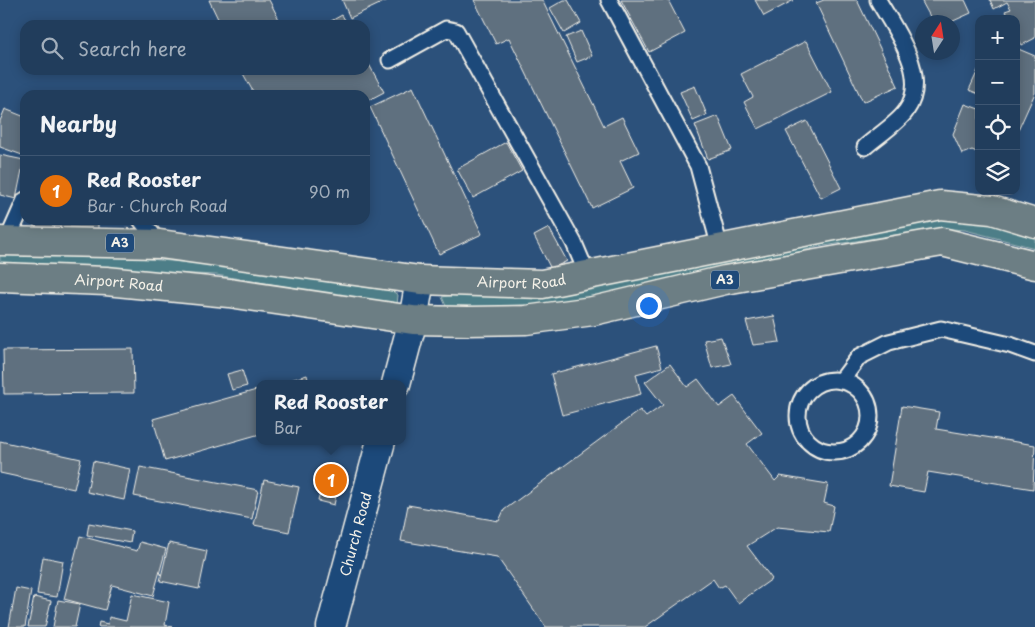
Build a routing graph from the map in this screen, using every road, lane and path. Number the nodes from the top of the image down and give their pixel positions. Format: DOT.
graph roads {
  1 [pos="608,0"];
  2 [pos="878,0"];
  3 [pos="390,60"];
  4 [pos="864,147"];
  5 [pos="940,205"];
  6 [pos="20,210"];
  7 [pos="1035,223"];
  8 [pos="145,225"];
  9 [pos="4,241"];
  10 [pos="942,242"];
  11 [pos="160,244"];
  12 [pos="720,248"];
  13 [pos="1035,265"];
  14 [pos="588,276"];
  15 [pos="0,277"];
  16 [pos="420,280"];
  17 [pos="413,320"];
  18 [pos="1035,354"];
  19 [pos="397,380"];
  20 [pos="841,380"];
  21 [pos="380,445"];
  22 [pos="331,627"];
  1 -- 12 [label="lane"];
  2 -- 4 [label="lane"];
  3 -- 14 [label="lane"];
  5 -- 7 [label="highway, Airport Road / A3"];
  5 -- 10 [label="highway"];
  5 -- 12 [label="highway, Airport Road / A3"];
  6 -- 9 [label="lane"];
  8 -- 11 [label="lane"];
  9 -- 11 [label="highway, Airport Road / A3"];
  10 -- 13 [label="highway, Airport Road / A3"];
  10 -- 17 [label="highway, Airport Road / A3"];
  11 -- 16 [label="highway, Airport Road / A3"];
  12 -- 14 [label="highway, Airport Road / A3"];
  14 -- 16 [label="highway, Airport Road / A3"];
  15 -- 17 [label="highway, Airport Road / A3"];
  16 -- 17 [label="street"];
  17 -- 19 [label="street"];
  18 -- 20 [label="lane"];
  20 -- 20 [label="lane"];
  21 -- 22 [label="street, Church Road"];
}
